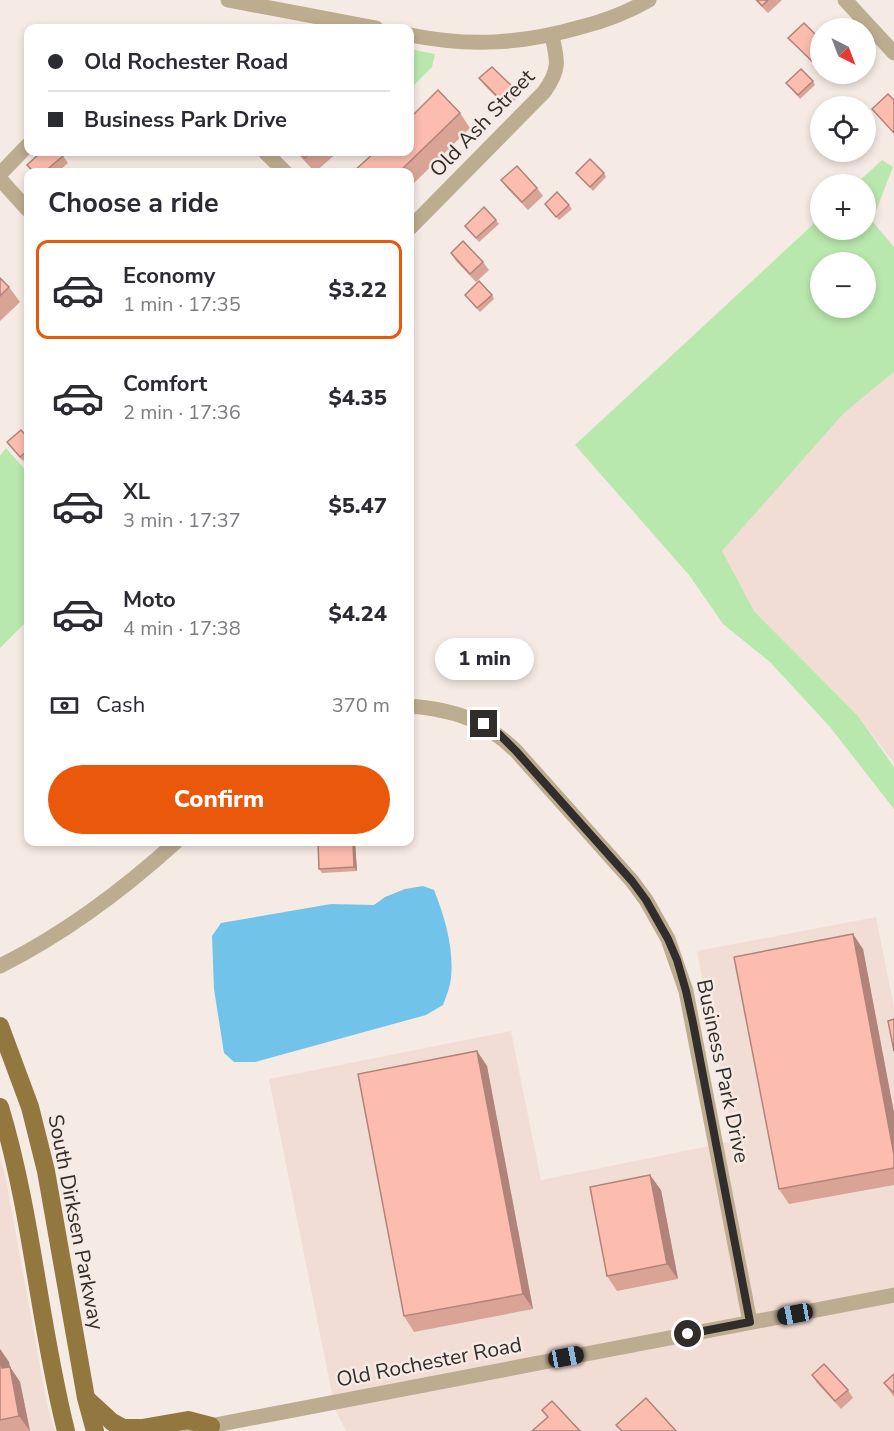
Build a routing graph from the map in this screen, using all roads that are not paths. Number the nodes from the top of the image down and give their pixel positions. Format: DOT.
graph roads {
  1 [pos="228,0"];
  2 [pos="649,0"];
  3 [pos="845,0"];
  4 [pos="355,24"];
  5 [pos="414,36"];
  6 [pos="552,36"];
  7 [pos="894,53"];
  8 [pos="24,149"];
  9 [pos="269,156"];
  10 [pos="281,168"];
  11 [pos="0,174"];
  12 [pos="0,179"];
  13 [pos="24,206"];
  14 [pos="414,224"];
  15 [pos="414,706"];
  16 [pos="171,846"];
  17 [pos="0,966"];
  18 [pos="0,1026"];
  19 [pos="0,1107"];
  20 [pos="894,1295"];
  21 [pos="750,1322"];
  22 [pos="86,1398"];
  23 [pos="211,1426"];
  24 [pos="66,1431"];
  25 [pos="95,1431"];
  26 [pos="184,1431"];
  1 -- 4 [label="street"];
  2 -- 6 [label="street"];
  3 -- 7 [label="street"];
  5 -- 6 [label="street"];
  6 -- 14 [label="street, Old Ash Street"];
  8 -- 11 [label="street"];
  9 -- 10 [label="street"];
  12 -- 13 [label="street"];
  15 -- 21 [label="street, Business Park Drive"];
  16 -- 17 [label="street"];
  18 -- 22 [label="main road, South Dirksen Parkway"];
  19 -- 24 [label="main road"];
  20 -- 21 [label="street, Old Rochester Road"];
  21 -- 23 [label="street, Old Rochester Road"];
  22 -- 23 [label="main road"];
  22 -- 25 [label="main road, South Dirksen Parkway"];
  23 -- 26 [label="street, Old Rochester Road"];
}
